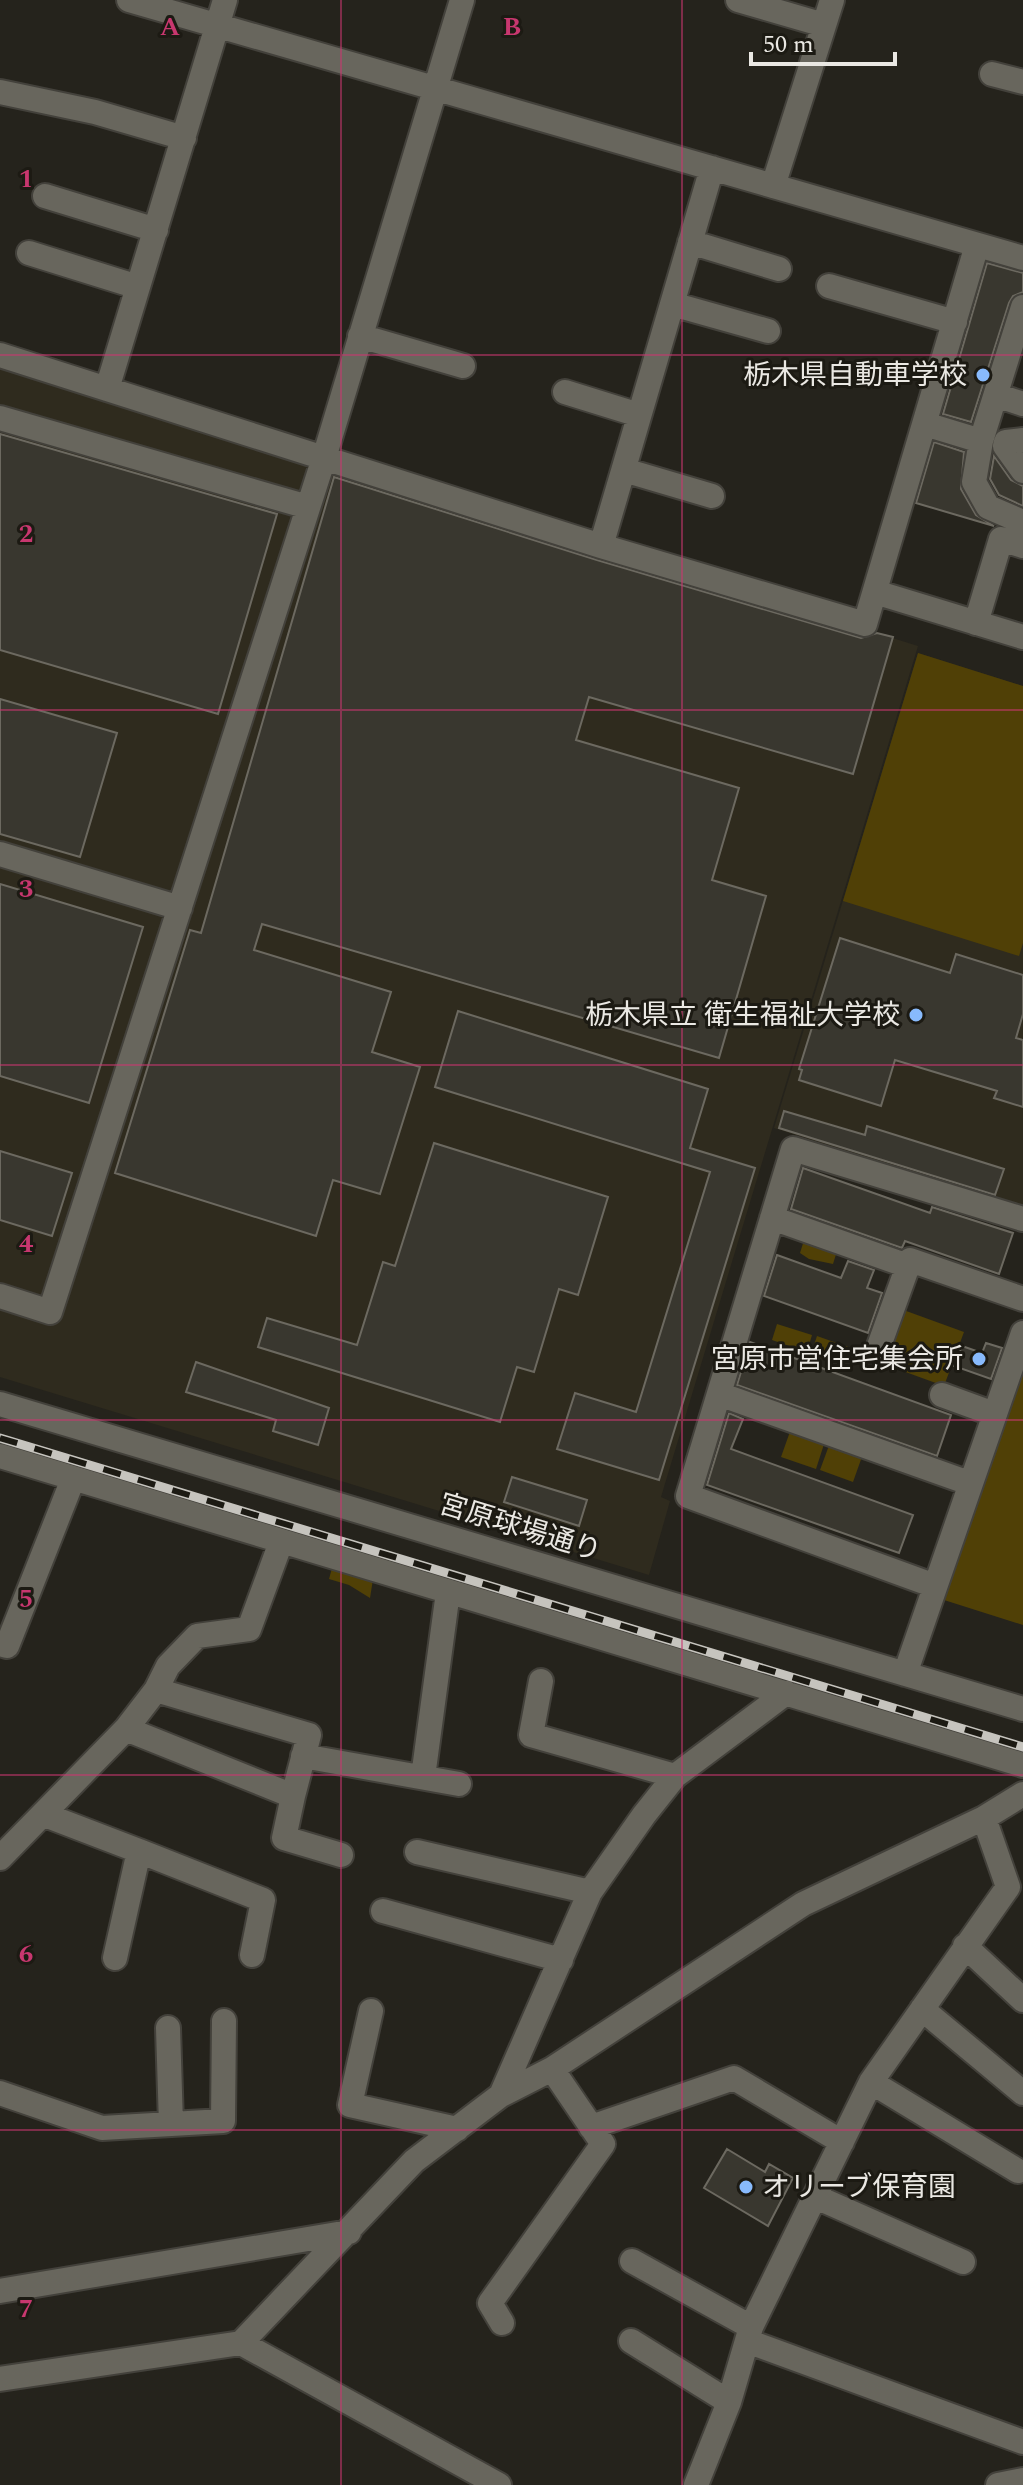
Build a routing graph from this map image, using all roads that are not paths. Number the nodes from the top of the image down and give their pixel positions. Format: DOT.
graph roads {
  1 [pos="129,0"];
  2 [pos="225,0"];
  3 [pos="462,0"];
  4 [pos="738,0"];
  5 [pos="832,0"];
  6 [pos="824,25"];
  7 [pos="218,26"];
  8 [pos="992,74"];
  9 [pos="1023,82"];
  10 [pos="436,88"];
  11 [pos="0,92"];
  12 [pos="184,138"];
  13 [pos="712,168"];
  14 [pos="773,186"];
  15 [pos="45,196"];
  16 [pos="156,230"];
  17 [pos="690,242"];
  18 [pos="977,245"];
  19 [pos="29,253"];
  20 [pos="1023,258"];
  21 [pos="779,269"];
  22 [pos="829,286"];
  23 [pos="138,287"];
  24 [pos="672,304"];
  25 [pos="1023,307"];
  26 [pos="955,322"];
  27 [pos="768,331"];
  28 [pos="360,336"];
  29 [pos="0,355"];
  30 [pos="463,366"];
  31 [pos="107,389"];
  32 [pos="565,392"];
  33 [pos="1015,397"];
  34 [pos="639,415"];
  35 [pos="0,418"];
  36 [pos="925,424"];
  37 [pos="1023,440"];
  38 [pos="981,441"];
  39 [pos="324,458"];
  40 [pos="624,470"];
  41 [pos="1023,471"];
  42 [pos="712,496"];
  43 [pos="308,507"];
  44 [pos="1023,522"];
  45 [pos="601,546"];
  46 [pos="1023,546"];
  47 [pos="875,592"];
  48 [pos="976,623"];
  49 [pos="1023,637"];
  50 [pos="0,854"];
  51 [pos="180,908"];
  52 [pos="772,1218"];
  53 [pos="1023,1219"];
  54 [pos="908,1266"];
  55 [pos="0,1296"];
  56 [pos="1023,1299"];
  57 [pos="1023,1333"];
  58 [pos="879,1346"];
  59 [pos="719,1394"];
  60 [pos="942,1395"];
  61 [pos="0,1404"];
  62 [pos="994,1414"];
  63 [pos="0,1456"];
  64 [pos="73,1479"];
  65 [pos="969,1483"];
  66 [pos="281,1542"];
  67 [pos="935,1586"];
  68 [pos="448,1592"];
  69 [pos="0,1644"];
  70 [pos="905,1674"];
  71 [pos="541,1681"];
  72 [pos="156,1690"];
  73 [pos="786,1693"];
  74 [pos="1023,1709"];
  75 [pos="126,1729"];
  76 [pos="303,1756"];
  77 [pos="1023,1765"];
  78 [pos="675,1776"];
  79 [pos="423,1777"];
  80 [pos="459,1784"];
  81 [pos="1023,1794"];
  82 [pos="293,1796"];
  83 [pos="45,1815"];
  84 [pos="984,1818"];
  85 [pos="3,1851"];
  86 [pos="139,1851"];
  87 [pos="417,1852"];
  88 [pos="341,1855"];
  89 [pos="590,1892"];
  90 [pos="383,1911"];
  91 [pos="965,1946"];
  92 [pos="252,1955"];
  93 [pos="115,1958"];
  94 [pos="561,1960"];
  95 [pos="1023,2000"];
  96 [pos="922,2009"];
  97 [pos="371,2011"];
  98 [pos="224,2021"];
  99 [pos="168,2028"];
  100 [pos="552,2069"];
  101 [pos="871,2082"];
  102 [pos="0,2093"];
  103 [pos="1023,2093"];
  104 [pos="501,2095"];
  105 [pos="171,2124"];
  106 [pos="591,2127"];
  107 [pos="457,2129"];
  108 [pos="842,2142"];
  109 [pos="1018,2171"];
  110 [pos="816,2197"];
  111 [pos="349,2232"];
  112 [pos="632,2261"];
  113 [pos="963,2262"];
  114 [pos="0,2291"];
  115 [pos="502,2323"];
  116 [pos="749,2334"];
  117 [pos="631,2341"];
  118 [pos="241,2343"];
  119 [pos="0,2379"];
  120 [pos="729,2402"];
  121 [pos="1023,2442"];
  122 [pos="1023,2480"];
  123 [pos="493,2484"];
  124 [pos="696,2485"];
  125 [pos="998,2485"];
  1 -- 7 [label="street"];
  2 -- 7 [label="street"];
  3 -- 10 [label="street"];
  4 -- 6 [label="street"];
  5 -- 6 [label="street"];
  6 -- 14 [label="street"];
  7 -- 10 [label="street"];
  7 -- 12 [label="street"];
  8 -- 9 [label="street"];
  10 -- 13 [label="street"];
  10 -- 28 [label="street"];
  11 -- 12 [label="street"];
  12 -- 16 [label="street"];
  13 -- 14 [label="street"];
  13 -- 17 [label="street"];
  14 -- 18 [label="street"];
  15 -- 16 [label="street"];
  16 -- 23 [label="street"];
  17 -- 21 [label="street"];
  17 -- 24 [label="street"];
  18 -- 20 [label="street"];
  18 -- 26 [label="street"];
  19 -- 23 [label="street"];
  22 -- 26 [label="street"];
  23 -- 31 [label="street"];
  24 -- 27 [label="street"];
  24 -- 34 [label="street"];
  25 -- 33 [label="street"];
  26 -- 36 [label="street"];
  28 -- 30 [label="street"];
  28 -- 39 [label="street"];
  29 -- 31 [label="street"];
  31 -- 39 [label="street"];
  32 -- 34 [label="street"];
  33 -- 38 [label="street"];
  34 -- 40 [label="street"];
  35 -- 43 [label="street"];
  36 -- 38 [label="street"];
  36 -- 47 [label="street"];
  37 -- 41 [label="street"];
  38 -- 44 [label="street"];
  39 -- 43 [label="street"];
  39 -- 45 [label="street"];
  40 -- 42 [label="street"];
  40 -- 45 [label="street"];
  43 -- 51 [label="street"];
  45 -- 47 [label="street"];
  46 -- 48 [label="street"];
  47 -- 48 [label="street"];
  48 -- 49 [label="street"];
  50 -- 51 [label="street"];
  51 -- 55 [label="street"];
  52 -- 53 [label="street"];
  52 -- 54 [label="street"];
  52 -- 59 [label="street"];
  54 -- 56 [label="street"];
  54 -- 58 [label="street"];
  57 -- 62 [label="street"];
  59 -- 65 [label="street"];
  59 -- 67 [label="street"];
  60 -- 62 [label="street"];
  61 -- 70 [label="street, 宮原球場通り"];
  62 -- 65 [label="street"];
  63 -- 64 [label="street"];
  64 -- 66 [label="street"];
  64 -- 69 [label="street"];
  65 -- 67 [label="street"];
  66 -- 68 [label="street"];
  66 -- 72 [label="street"];
  67 -- 70 [label="street"];
  68 -- 73 [label="street"];
  68 -- 79 [label="street"];
  70 -- 74 [label="street, 宮原球場通り"];
  71 -- 78 [label="street"];
  72 -- 75 [label="street"];
  72 -- 76 [label="street"];
  73 -- 77 [label="street"];
  73 -- 78 [label="street"];
  75 -- 82 [label="street"];
  75 -- 83 [label="street"];
  76 -- 79 [label="street"];
  76 -- 82 [label="street"];
  78 -- 89 [label="street"];
  79 -- 80 [label="street"];
  81 -- 84 [label="street"];
  82 -- 88 [label="street"];
  83 -- 85 [label="street"];
  83 -- 86 [label="street"];
  84 -- 91 [label="street"];
  84 -- 100 [label="street"];
  86 -- 92 [label="street"];
  86 -- 93 [label="street"];
  87 -- 89 [label="street"];
  89 -- 94 [label="street"];
  90 -- 94 [label="street"];
  91 -- 95 [label="street"];
  91 -- 96 [label="street"];
  94 -- 104 [label="street"];
  96 -- 101 [label="street"];
  96 -- 103 [label="street"];
  97 -- 107 [label="street"];
  98 -- 105 [label="street"];
  99 -- 105 [label="street"];
  100 -- 104 [label="street"];
  100 -- 106 [label="street"];
  101 -- 108 [label="street"];
  101 -- 109 [label="street"];
  102 -- 105 [label="street"];
  104 -- 107 [label="street"];
  106 -- 108 [label="street"];
  106 -- 115 [label="street"];
  107 -- 111 [label="street"];
  108 -- 110 [label="street"];
  110 -- 113 [label="street"];
  110 -- 116 [label="street"];
  111 -- 114 [label="street"];
  111 -- 118 [label="street"];
  112 -- 116 [label="street"];
  116 -- 120 [label="street"];
  116 -- 121 [label="street"];
  117 -- 120 [label="street"];
  118 -- 119 [label="street"];
  118 -- 123 [label="street"];
  120 -- 124 [label="street"];
  122 -- 125 [label="street"];
}
